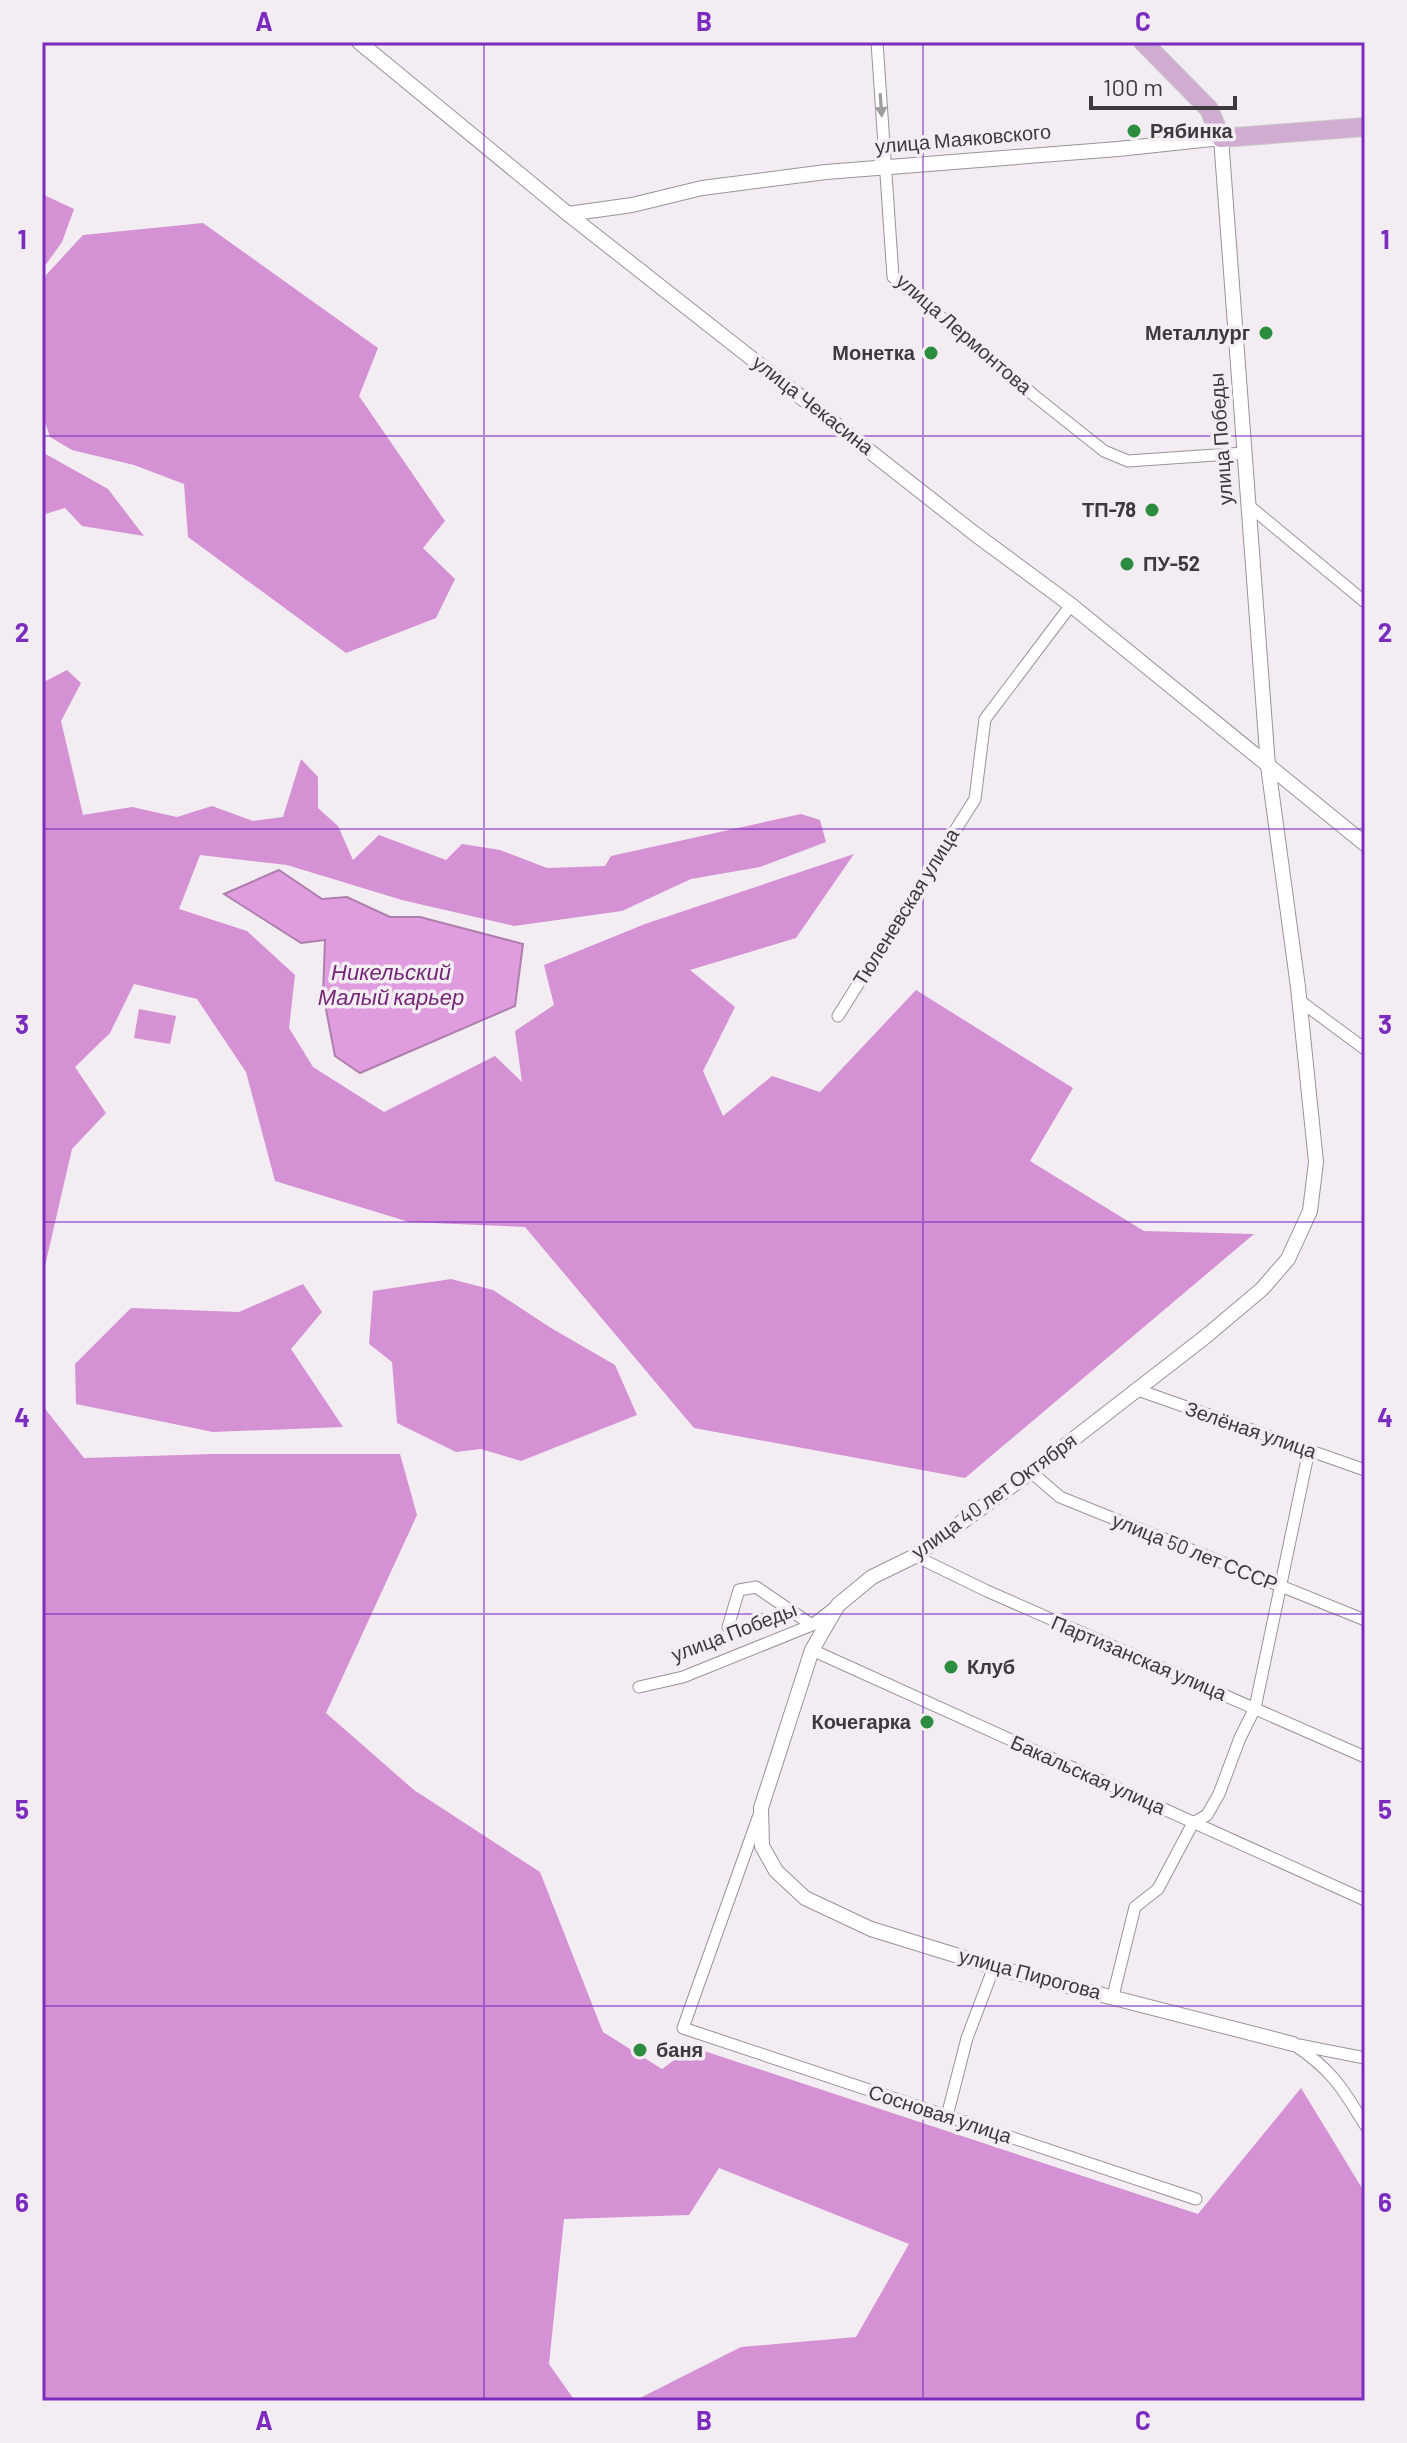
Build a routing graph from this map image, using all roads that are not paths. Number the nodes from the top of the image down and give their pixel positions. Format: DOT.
graph roads {
  1 [pos="359,42"];
  2 [pos="877,42"];
  3 [pos="1143,42"];
  4 [pos="1365,127"];
  5 [pos="1221,138"];
  6 [pos="885,167"];
  7 [pos="568,214"];
  8 [pos="1244,453"];
  9 [pos="1248,505"];
  10 [pos="1365,602"];
  11 [pos="1071,605"];
  12 [pos="1268,766"];
  13 [pos="1365,844"];
  14 [pos="1300,1001"];
  15 [pos="838,1016"];
  16 [pos="1365,1049"];
  17 [pos="1138,1390"];
  18 [pos="1309,1450"];
  19 [pos="1365,1470"];
  20 [pos="1031,1472"];
  21 [pos="915,1556"];
  22 [pos="1279,1586"];
  23 [pos="838,1605"];
  24 [pos="1365,1620"];
  25 [pos="812,1625"];
  26 [pos="728,1627"];
  27 [pos="812,1650"];
  28 [pos="639,1687"];
  29 [pos="1255,1708"];
  30 [pos="1365,1757"];
  31 [pos="761,1808"];
  32 [pos="1193,1823"];
  33 [pos="1365,1900"];
  34 [pos="994,1967"];
  35 [pos="1113,1996"];
  36 [pos="683,2028"];
  37 [pos="1293,2044"];
  38 [pos="1365,2058"];
  39 [pos="947,2116"];
  40 [pos="1365,2125"];
  41 [pos="1196,2199"];
  1 -- 7 [label="street, улица Чекасина"];
  2 -- 6 [label="street, улица Лермонтова, one-way"];
  3 -- 5 [label="main road, улица Победы"];
  4 -- 5 [label="main road, улица Маяковского"];
  5 -- 6 [label="street, улица Маяковского"];
  5 -- 8 [label="street, улица Победы"];
  6 -- 7 [label="street, улица Маяковского"];
  6 -- 8 [label="street, улица Лермонтова"];
  7 -- 11 [label="street, улица Чекасина"];
  8 -- 9 [label="street, улица Победы"];
  9 -- 10 [label="street"];
  9 -- 12 [label="street, улица Победы"];
  11 -- 12 [label="street, улица Чекасина"];
  11 -- 15 [label="street, Тюленевская улица"];
  12 -- 13 [label="street, улица Чекасина"];
  12 -- 14 [label="street, улица Победы"];
  14 -- 16 [label="street"];
  14 -- 17 [label="street, улица 40 лет Октября"];
  17 -- 18 [label="street, Зелёная улица"];
  17 -- 20 [label="street, улица 40 лет Октября"];
  18 -- 19 [label="street, Зелёная улица"];
  18 -- 22 [label="street"];
  20 -- 21 [label="street, улица 40 лет Октября"];
  20 -- 22 [label="street, улица 50 лет СССР"];
  21 -- 23 [label="street, улица 40 лет Октября"];
  21 -- 29 [label="street, Партизанская улица"];
  22 -- 24 [label="street, улица 50 лет СССР"];
  22 -- 29 [label="street"];
  23 -- 25 [label="street, улица Победы"];
  23 -- 27 [label="street, улица 40 лет Октября"];
  25 -- 26 [label="street"];
  25 -- 28 [label="street, улица Победы"];
  27 -- 31 [label="street, улица 40 лет Октября"];
  27 -- 32 [label="street, Бакальская улица"];
  29 -- 30 [label="street, Партизанская улица"];
  29 -- 32 [label="street"];
  31 -- 34 [label="street, улица Пирогова"];
  31 -- 36 [label="street, улица 40 лет Октября"];
  32 -- 33 [label="street, Бакальская улица"];
  32 -- 35 [label="street"];
  34 -- 35 [label="street, улица Пирогова"];
  34 -- 39 [label="street"];
  35 -- 37 [label="street, улица Пирогова"];
  36 -- 39 [label="street, Сосновая улица"];
  37 -- 38 [label="street, улица Пирогова"];
  37 -- 40 [label="street"];
  39 -- 41 [label="street, Сосновая улица"];
}
